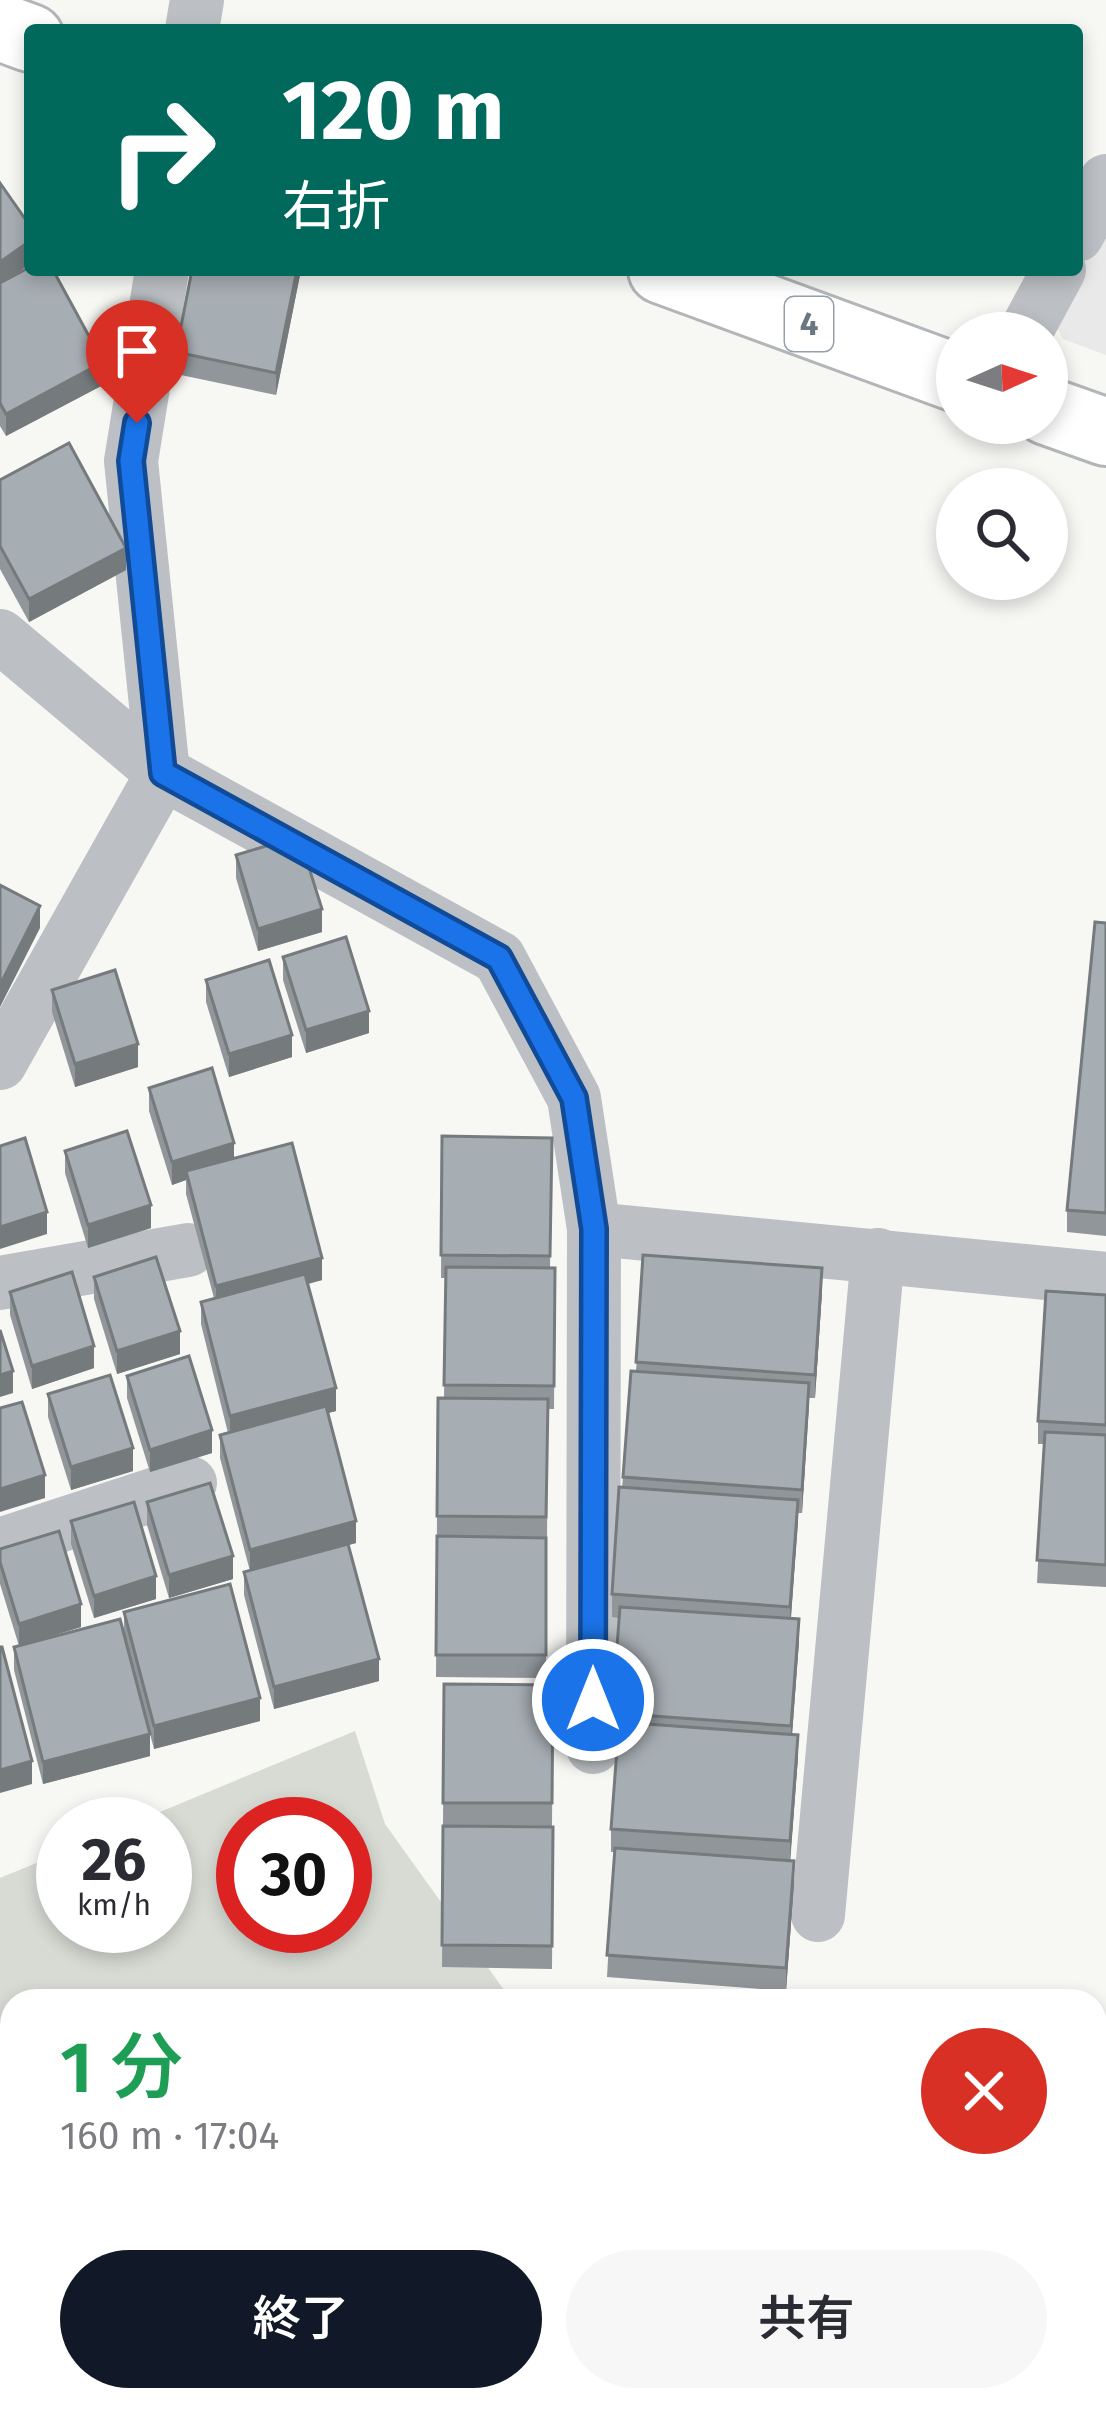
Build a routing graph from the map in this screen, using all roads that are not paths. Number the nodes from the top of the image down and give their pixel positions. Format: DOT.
graph roads {
  1 [pos="1106,181"];
  2 [pos="1083,225"];
  3 [pos="161,276"];
  4 [pos="678,276"];
  5 [pos="1056,276"];
  6 [pos="1036,312"];
  7 [pos="936,370"];
  8 [pos="1068,418"];
  9 [pos="1106,432"];
  10 [pos="0,635"];
  11 [pos="163,773"];
  12 [pos="0,1064"];
  13 [pos="594,1229"];
  14 [pos="188,1250"];
  15 [pos="878,1255"];
  16 [pos="1106,1279"];
  17 [pos="0,1282"];
  18 [pos="190,1483"];
  19 [pos="0,1546"];
  20 [pos="592,1748"];
  21 [pos="818,1915"];
  1 -- 2 [label="street"];
  3 -- 11 [label="street"];
  4 -- 7 [label="highway, 4"];
  5 -- 6 [label="street"];
  8 -- 9 [label="highway"];
  10 -- 11 [label="street"];
  11 -- 12 [label="street"];
  11 -- 13 [label="street"];
  13 -- 15 [label="street"];
  13 -- 20 [label="street"];
  14 -- 17 [label="street"];
  15 -- 16 [label="street"];
  15 -- 21 [label="street"];
  18 -- 19 [label="street"];
}
